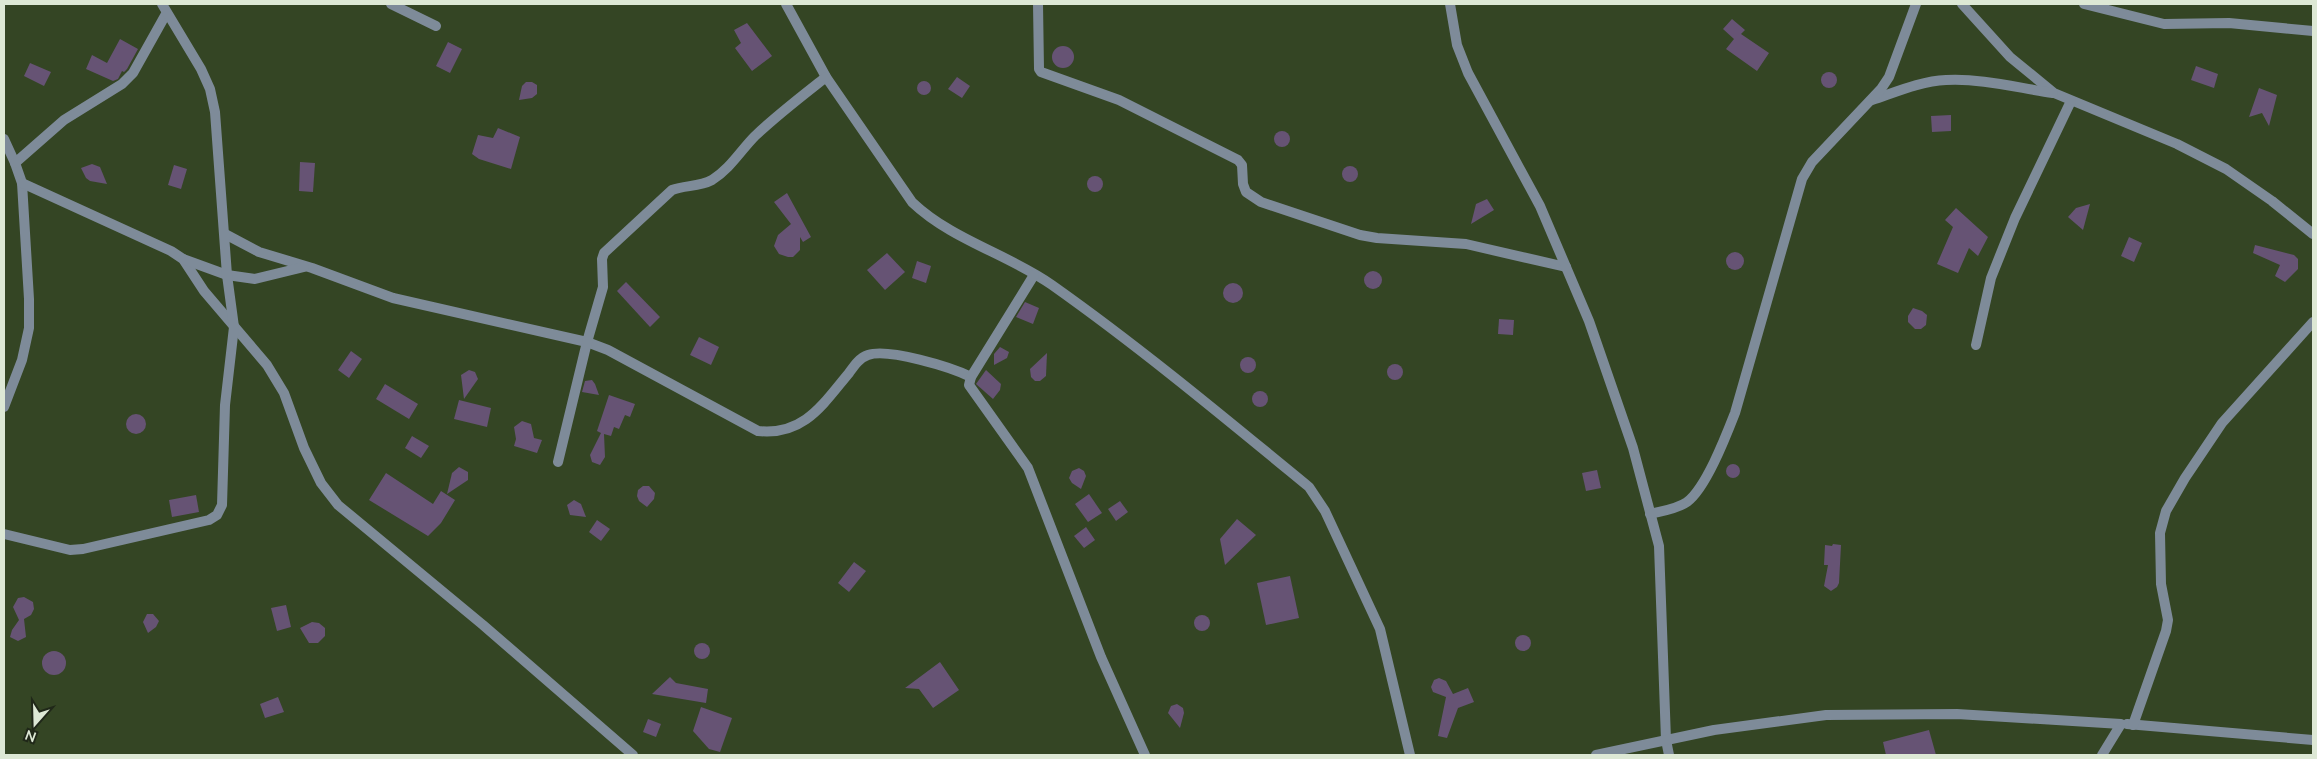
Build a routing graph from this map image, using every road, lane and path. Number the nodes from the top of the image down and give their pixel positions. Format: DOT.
graph roads {
  1 [pos="162,4"];
  2 [pos="391,4"];
  3 [pos="786,4"];
  4 [pos="1038,4"];
  5 [pos="1450,4"];
  6 [pos="1916,4"];
  7 [pos="1962,4"];
  8 [pos="2084,4"];
  9 [pos="166,14"];
  10 [pos="436,26"];
  11 [pos="2313,31"];
  12 [pos="826,77"];
  13 [pos="2054,94"];
  14 [pos="1872,100"];
  15 [pos="2071,101"];
  16 [pos="4,140"];
  17 [pos="15,163"];
  18 [pos="22,183"];
  19 [pos="224,234"];
  20 [pos="2313,234"];
  21 [pos="183,259"];
  22 [pos="304,267"];
  23 [pos="1566,267"];
  24 [pos="227,275"];
  25 [pos="1034,275"];
  26 [pos="2313,322"];
  27 [pos="234,327"];
  28 [pos="587,342"];
  29 [pos="1976,345"];
  30 [pos="971,377"];
  31 [pos="4,407"];
  32 [pos="558,462"];
  33 [pos="1650,514"];
  34 [pos="4,534"];
  35 [pos="2121,724"];
  36 [pos="2133,724"];
  37 [pos="1666,740"];
  38 [pos="2313,740"];
  39 [pos="633,755"];
  40 [pos="1144,755"];
  41 [pos="1410,755"];
  42 [pos="1596,755"];
  43 [pos="1669,755"];
  44 [pos="2102,755"];
  1 -- 9 [label="street"];
  2 -- 10 [label="street"];
  3 -- 12 [label="street"];
  4 -- 23 [label="street"];
  5 -- 23 [label="street"];
  6 -- 14 [label="street"];
  7 -- 13 [label="street"];
  8 -- 11 [label="street"];
  9 -- 17 [label="street"];
  9 -- 19 [label="street"];
  12 -- 25 [label="street"];
  12 -- 28 [label="street"];
  13 -- 14 [label="street"];
  13 -- 15 [label="street"];
  14 -- 33 [label="street"];
  15 -- 20 [label="street"];
  15 -- 29 [label="street"];
  16 -- 17 [label="street"];
  17 -- 18 [label="street"];
  18 -- 21 [label="street"];
  18 -- 31 [label="street"];
  19 -- 22 [label="street"];
  19 -- 24 [label="street"];
  21 -- 24 [label="street"];
  21 -- 27 [label="street"];
  22 -- 24 [label="street"];
  22 -- 28 [label="street"];
  23 -- 33 [label="street"];
  24 -- 27 [label="street"];
  25 -- 30 [label="street"];
  25 -- 41 [label="street"];
  26 -- 36 [label="street"];
  27 -- 34 [label="street"];
  27 -- 39 [label="street"];
  28 -- 30 [label="street"];
  28 -- 32 [label="street"];
  30 -- 40 [label="street"];
  33 -- 37 [label="street"];
  35 -- 36 [label="street"];
  35 -- 37 [label="street"];
  35 -- 44 [label="street"];
  36 -- 38 [label="street"];
  37 -- 42 [label="street"];
  37 -- 43 [label="street"];
}
